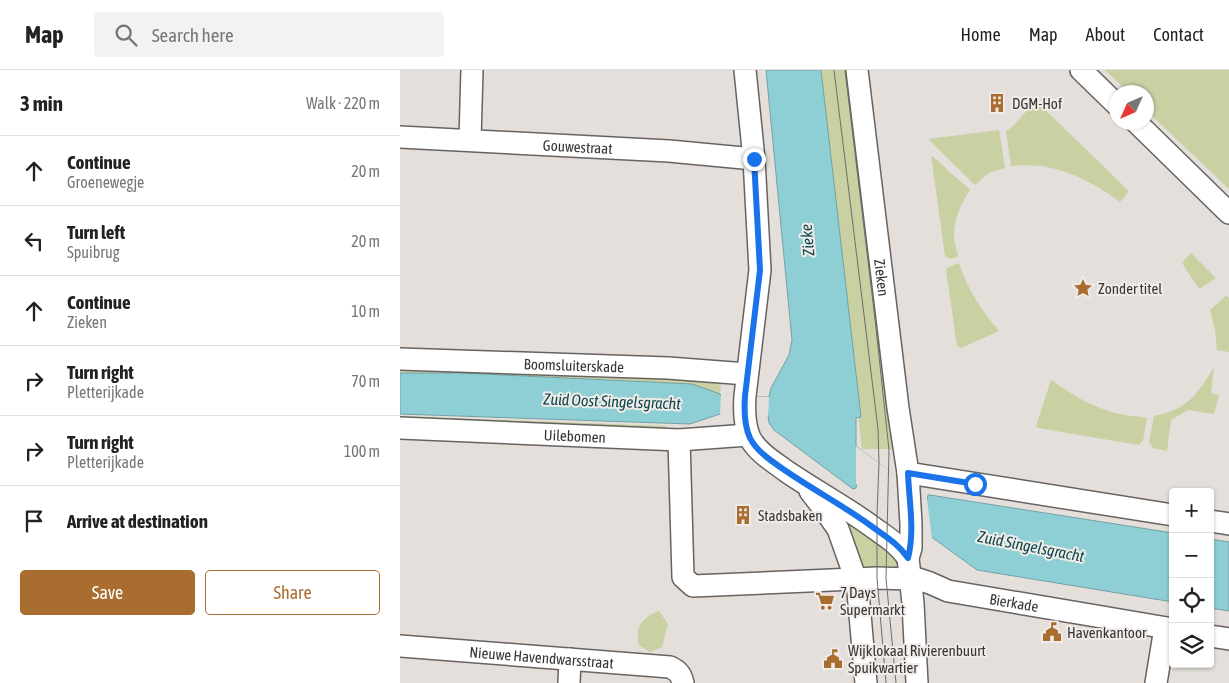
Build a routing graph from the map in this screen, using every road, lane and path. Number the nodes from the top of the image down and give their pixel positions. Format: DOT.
graph roads {
  1 [pos="472,70"];
  2 [pos="745,70"];
  3 [pos="857,70"];
  4 [pos="1081,70"];
  5 [pos="1109,97"];
  6 [pos="1144,130"];
  7 [pos="400,137"];
  8 [pos="470,140"];
  9 [pos="754,159"];
  10 [pos="1229,213"];
  11 [pos="400,359"];
  12 [pos="747,374"];
  13 [pos="746,416"];
  14 [pos="400,428"];
  15 [pos="678,440"];
  16 [pos="908,479"];
  17 [pos="802,481"];
  18 [pos="1169,514"];
  19 [pos="1214,522"];
  20 [pos="1229,524"];
  21 [pos="909,568"];
  22 [pos="856,580"];
  23 [pos="1169,629"];
  24 [pos="1214,637"];
  25 [pos="1229,639"];
  26 [pos="400,646"];
  27 [pos="570,659"];
  28 [pos="682,679"];
  29 [pos="569,683"];
  30 [pos="866,683"];
  31 [pos="917,683"];
  32 [pos="1156,683"];
  1 -- 8 [label="street"];
  2 -- 9 [label="street"];
  3 -- 16 [label="street, Zieken"];
  4 -- 5 [label="street"];
  6 -- 10 [label="street"];
  7 -- 8 [label="street, Gouwestraat"];
  8 -- 9 [label="street, Gouwestraat"];
  9 -- 12 [label="street"];
  11 -- 12 [label="street, Boomsluiterskade"];
  12 -- 13 [label="street"];
  13 -- 15 [label="street, Uilebomen"];
  13 -- 17 [label="street"];
  14 -- 15 [label="street, Uilebomen"];
  15 -- 22 [label="street, Bierkade"];
  16 -- 18 [label="street"];
  16 -- 21 [label="street, Zieken"];
  17 -- 21 [label="street"];
  17 -- 22 [label="street"];
  19 -- 20 [label="street"];
  21 -- 22 [label="street, Bierkade"];
  21 -- 23 [label="street, Bierkade"];
  21 -- 31 [label="street"];
  22 -- 30 [label="street"];
  23 -- 32 [label="street"];
  24 -- 25 [label="street"];
  26 -- 27 [label="street, Nieuwe Havendwarsstraat"];
  27 -- 28 [label="street, Nieuwe Havendwarsstraat"];
  27 -- 29 [label="street"];
}
